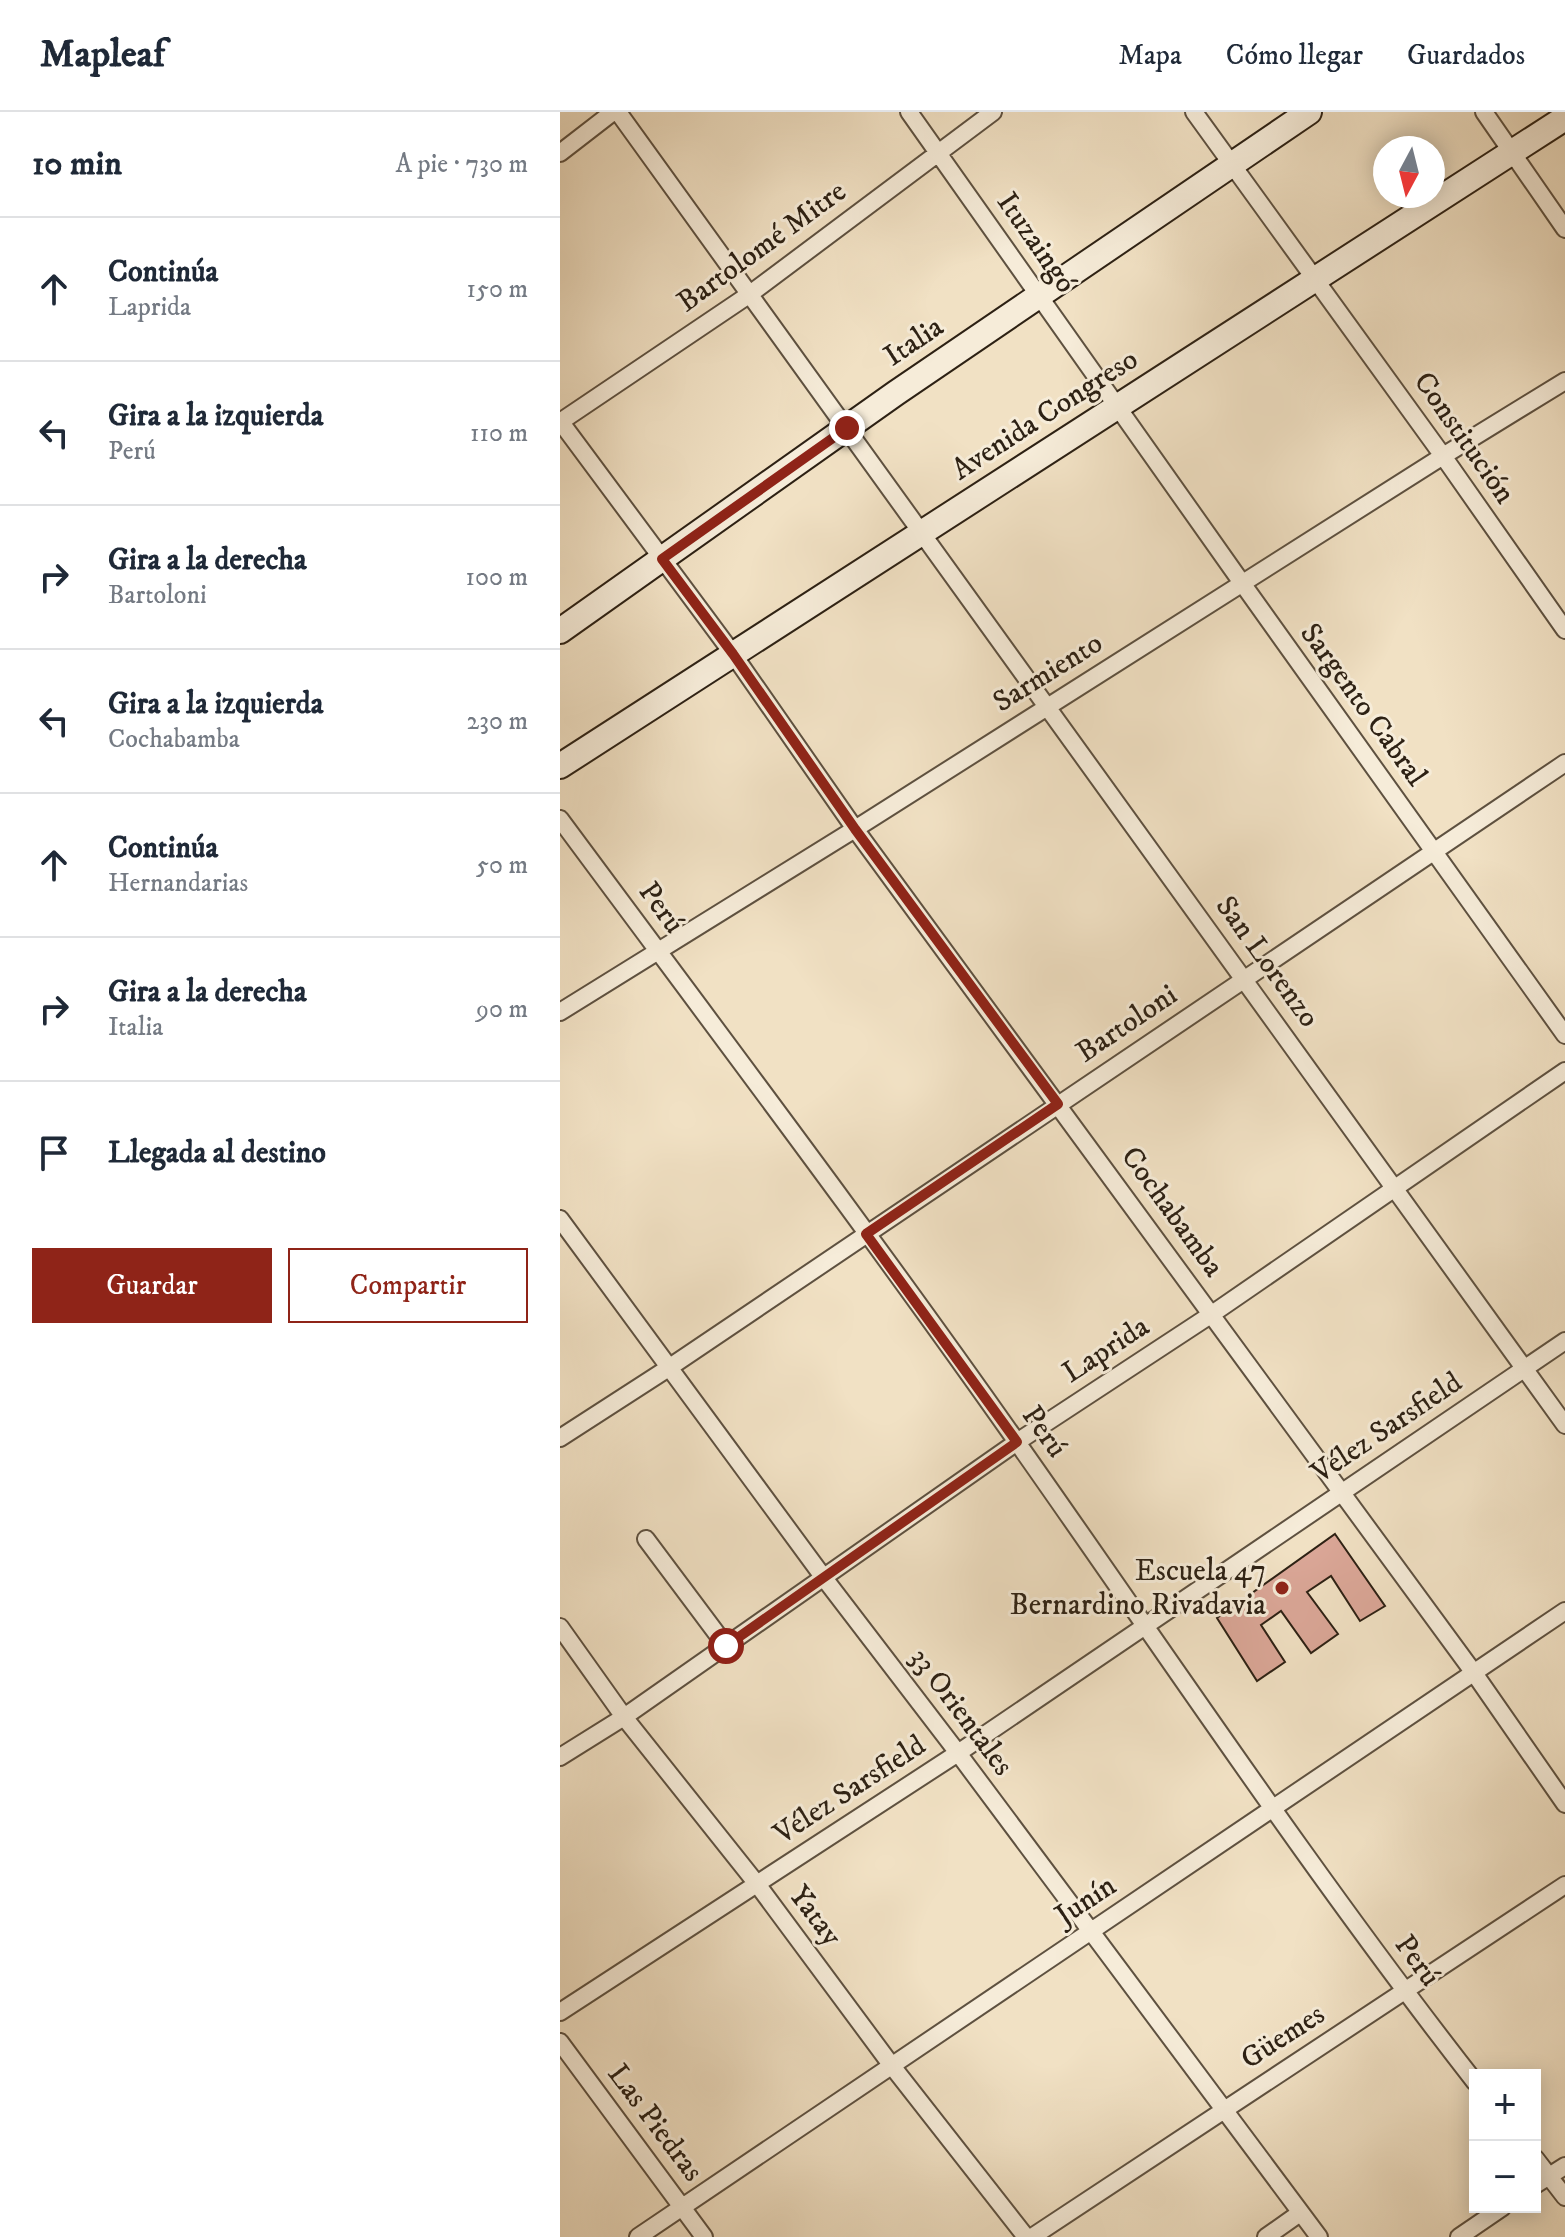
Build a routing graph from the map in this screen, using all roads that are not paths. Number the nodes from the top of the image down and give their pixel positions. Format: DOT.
graph roads {
  1 [pos="615,112"];
  2 [pos="909,112"];
  3 [pos="993,112"];
  4 [pos="1194,112"];
  5 [pos="1309,112"];
  6 [pos="1484,112"];
  7 [pos="1565,118"];
  8 [pos="1512,152"];
  9 [pos="560,153"];
  10 [pos="938,153"];
  11 [pos="1232,164"];
  12 [pos="1565,229"];
  13 [pos="1315,279"];
  14 [pos="750,294"];
  15 [pos="1039,296"];
  16 [pos="1565,381"];
  17 [pos="1117,407"];
  18 [pos="560,421"];
  19 [pos="847,428"];
  20 [pos="1443,456"];
  21 [pos="922,532"];
  22 [pos="662,559"];
  23 [pos="1242,583"];
  24 [pos="1565,630"];
  25 [pos="560,631"];
  26 [pos="733,654"];
  27 [pos="1048,706"];
  28 [pos="1565,763"];
  29 [pos="560,766"];
  30 [pos="560,819"];
  31 [pos="855,829"];
  32 [pos="1433,852"];
  33 [pos="658,951"];
  34 [pos="1244,979"];
  35 [pos="560,1012"];
  36 [pos="1565,1035"];
  37 [pos="1565,1071"];
  38 [pos="1058,1104"];
  39 [pos="1395,1189"];
  40 [pos="560,1219"];
  41 [pos="866,1234"];
  42 [pos="1212,1314"];
  43 [pos="1565,1341"];
  44 [pos="670,1367"];
  45 [pos="1524,1368"];
  46 [pos="1565,1425"];
  47 [pos="560,1438"];
  48 [pos="1017,1442"];
  49 [pos="1342,1492"];
  50 [pos="646,1539"];
  51 [pos="824,1578"];
  52 [pos="1565,1611"];
  53 [pos="1145,1626"];
  54 [pos="560,1627"];
  55 [pos="726,1646"];
  56 [pos="1474,1673"];
  57 [pos="624,1717"];
  58 [pos="958,1753"];
  59 [pos="560,1757"];
  60 [pos="1565,1804"];
  61 [pos="1274,1808"];
  62 [pos="757,1884"];
  63 [pos="1565,1885"];
  64 [pos="1091,1931"];
  65 [pos="1404,1991"];
  66 [pos="560,2012"];
  67 [pos="560,2042"];
  68 [pos="892,2066"];
  69 [pos="1469,2074"];
  70 [pos="1224,2110"];
  71 [pos="1565,2166"];
  72 [pos="1542,2181"];
  73 [pos="1565,2197"];
  74 [pos="683,2207"];
  75 [pos="1300,2213"];
  76 [pos="1494,2213"];
  77 [pos="638,2237"];
  78 [pos="704,2237"];
  79 [pos="1029,2237"];
  80 [pos="1266,2237"];
  81 [pos="1319,2237"];
  82 [pos="1459,2237"];
  1 -- 9 [label="street"];
  1 -- 14 [label="street, San Lorenzo"];
  2 -- 10 [label="street, Ituzaingó"];
  3 -- 10 [label="street, Bartolomé Mitre"];
  4 -- 11 [label="street, Constitución"];
  5 -- 11 [label="street, Italia"];
  6 -- 8 [label="street"];
  7 -- 8 [label="street, Avenida Congreso"];
  8 -- 12 [label="street"];
  8 -- 13 [label="street, Avenida Congreso"];
  10 -- 14 [label="street, Bartolomé Mitre"];
  10 -- 15 [label="street, Ituzaingó"];
  11 -- 13 [label="street, Constitución"];
  11 -- 15 [label="street, Italia"];
  13 -- 17 [label="street, Avenida Congreso"];
  13 -- 20 [label="street, Constitución"];
  14 -- 18 [label="street, Bartolomé Mitre"];
  14 -- 19 [label="street, San Lorenzo"];
  15 -- 17 [label="street, Ituzaingó"];
  15 -- 19 [label="street, Italia"];
  16 -- 20 [label="street, Sarmiento"];
  17 -- 21 [label="street, Avenida Congreso"];
  17 -- 23 [label="street, Sargento Cabral"];
  18 -- 22 [label="street, Cochabamba"];
  19 -- 21 [label="street, San Lorenzo"];
  19 -- 22 [label="street, Italia"];
  20 -- 23 [label="street, Sarmiento"];
  20 -- 24 [label="street, Constitución"];
  21 -- 26 [label="street, Avenida Congreso"];
  21 -- 27 [label="street, San Lorenzo"];
  22 -- 25 [label="street, Italia"];
  22 -- 26 [label="street, Cochabamba"];
  23 -- 27 [label="street, Sarmiento"];
  23 -- 32 [label="street, Sargento Cabral"];
  26 -- 29 [label="street, Avenida Congreso"];
  26 -- 31 [label="street, Cochabamba"];
  27 -- 31 [label="street, Sarmiento"];
  27 -- 34 [label="street, San Lorenzo"];
  28 -- 32 [label="street, Bartoloni"];
  30 -- 33 [label="street, Perú"];
  31 -- 33 [label="street, Sarmiento"];
  31 -- 38 [label="street, Cochabamba"];
  32 -- 34 [label="street, Bartoloni"];
  32 -- 36 [label="street, Sargento Cabral"];
  33 -- 35 [label="street, Sarmiento"];
  33 -- 41 [label="street, Perú"];
  34 -- 38 [label="street, Bartoloni"];
  34 -- 39 [label="street, San Lorenzo"];
  37 -- 39 [label="street, Laprida"];
  38 -- 41 [label="street, Bartoloni"];
  38 -- 42 [label="street, Cochabamba"];
  39 -- 42 [label="street, Laprida"];
  39 -- 45 [label="street, San Lorenzo"];
  40 -- 44 [label="street, 33 Orientales"];
  41 -- 44 [label="street, Bartoloni"];
  41 -- 48 [label="street, Perú"];
  42 -- 48 [label="street, Laprida"];
  42 -- 49 [label="street, Cochabamba"];
  43 -- 45 [label="street, Vélez Sarsfield"];
  44 -- 47 [label="street, Bartoloni"];
  44 -- 51 [label="street, 33 Orientales"];
  45 -- 46 [label="street, San Lorenzo"];
  45 -- 49 [label="street, Vélez Sarsfield"];
  48 -- 51 [label="street, Laprida"];
  48 -- 53 [label="street, Perú"];
  49 -- 53 [label="street, Vélez Sarsfield"];
  49 -- 56 [label="street, Cochabamba"];
  50 -- 55 [label="street"];
  51 -- 55 [label="street, Laprida"];
  51 -- 58 [label="street, 33 Orientales"];
  52 -- 56 [label="street, Junín"];
  53 -- 58 [label="street, Vélez Sarsfield"];
  53 -- 61 [label="street, Perú"];
  54 -- 57 [label="street, Yatay"];
  55 -- 57 [label="street, Laprida"];
  56 -- 60 [label="street, Cochabamba"];
  56 -- 61 [label="street, Junín"];
  57 -- 59 [label="street, Laprida"];
  57 -- 62 [label="street, Yatay"];
  58 -- 62 [label="street, Vélez Sarsfield"];
  58 -- 64 [label="street, 33 Orientales"];
  61 -- 64 [label="street, Junín"];
  61 -- 65 [label="street, Perú"];
  62 -- 66 [label="street, Vélez Sarsfield"];
  62 -- 68 [label="street, Yatay"];
  63 -- 65 [label="street, Güemes"];
  64 -- 68 [label="street, Junín"];
  64 -- 70 [label="street, 33 Orientales"];
  65 -- 69 [label="street, Perú"];
  65 -- 70 [label="street, Güemes"];
  67 -- 74 [label="street, Las Piedras"];
  68 -- 74 [label="street, Junín"];
  68 -- 79 [label="street, Yatay"];
  70 -- 75 [label="street, 33 Orientales"];
  70 -- 79 [label="street, Güemes"];
  71 -- 72 [label="street"];
  72 -- 73 [label="street"];
  74 -- 77 [label="street, Junín"];
  74 -- 78 [label="street, Las Piedras"];
  75 -- 80 [label="street"];
  75 -- 81 [label="street, 33 Orientales"];
  76 -- 82 [label="street"];
}
